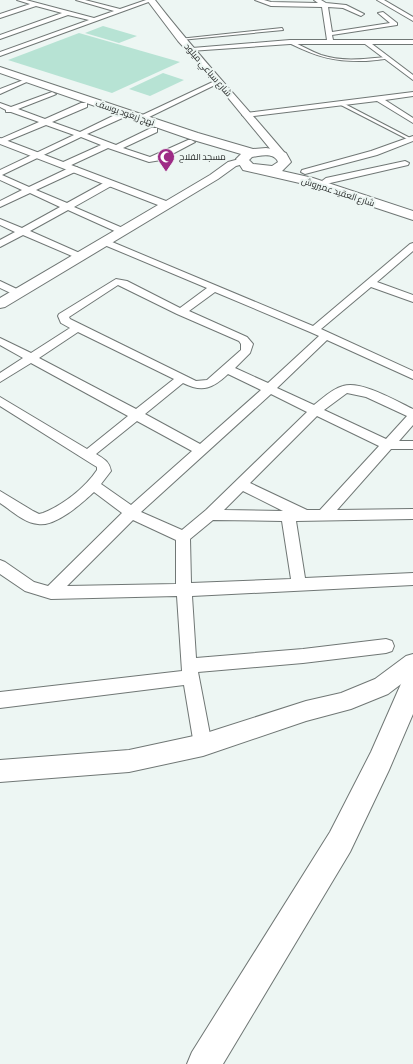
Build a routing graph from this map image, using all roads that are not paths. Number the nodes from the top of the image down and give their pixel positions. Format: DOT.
graph roads {
  1 [pos="20,0"];
  2 [pos="48,0"];
  3 [pos="79,0"];
  4 [pos="151,0"];
  5 [pos="258,0"];
  6 [pos="317,0"];
  7 [pos="380,0"];
  8 [pos="35,4"];
  9 [pos="325,5"];
  10 [pos="120,11"];
  11 [pos="68,13"];
  12 [pos="381,13"];
  13 [pos="361,14"];
  14 [pos="0,16"];
  15 [pos="413,18"];
  16 [pos="94,20"];
  17 [pos="282,29"];
  18 [pos="0,37"];
  19 [pos="330,38"];
  20 [pos="181,39"];
  21 [pos="290,42"];
  22 [pos="366,42"];
  23 [pos="413,42"];
  24 [pos="192,50"];
  25 [pos="0,54"];
  26 [pos="386,58"];
  27 [pos="0,70"];
  28 [pos="403,70"];
  29 [pos="413,71"];
  30 [pos="0,77"];
  31 [pos="413,78"];
  32 [pos="24,81"];
  33 [pos="219,81"];
  34 [pos="0,92"];
  35 [pos="52,94"];
  36 [pos="413,94"];
  37 [pos="378,98"];
  38 [pos="340,103"];
  39 [pos="0,105"];
  40 [pos="84,105"];
  41 [pos="12,109"];
  42 [pos="0,114"];
  43 [pos="123,115"];
  44 [pos="246,115"];
  45 [pos="140,118"];
  46 [pos="413,121"];
  47 [pos="47,122"];
  48 [pos="154,130"];
  49 [pos="80,135"];
  50 [pos="267,138"];
  51 [pos="412,138"];
  52 [pos="0,142"];
  53 [pos="191,142"];
  54 [pos="107,145"];
  55 [pos="116,148"];
  56 [pos="374,152"];
  57 [pos="37,156"];
  58 [pos="282,157"];
  59 [pos="248,158"];
  60 [pos="64,165"];
  61 [pos="409,165"];
  62 [pos="74,169"];
  63 [pos="262,170"];
  64 [pos="305,172"];
  65 [pos="0,173"];
  66 [pos="0,177"];
  67 [pos="326,182"];
  68 [pos="110,184"];
  69 [pos="28,190"];
  70 [pos="0,204"];
  71 [pos="167,205"];
  72 [pos="67,206"];
  73 [pos="413,210"];
  74 [pos="413,216"];
  75 [pos="0,222"];
  76 [pos="122,231"];
  77 [pos="21,232"];
  78 [pos="104,242"];
  79 [pos="0,244"];
  80 [pos="413,246"];
  81 [pos="78,256"];
  82 [pos="370,283"];
  83 [pos="0,284"];
  84 [pos="214,288"];
  85 [pos="17,293"];
  86 [pos="413,299"];
  87 [pos="0,304"];
  88 [pos="182,312"];
  89 [pos="78,327"];
  90 [pos="320,333"];
  91 [pos="0,341"];
  92 [pos="32,358"];
  93 [pos="226,368"];
  94 [pos="413,375"];
  95 [pos="0,378"];
  96 [pos="182,378"];
  97 [pos="269,389"];
  98 [pos="0,401"];
  99 [pos="315,411"];
  100 [pos="136,415"];
  101 [pos="413,415"];
  102 [pos="387,445"];
  103 [pos="413,445"];
  104 [pos="201,450"];
  105 [pos="87,455"];
  106 [pos="241,484"];
  107 [pos="94,485"];
  108 [pos="0,496"];
  109 [pos="131,513"];
  110 [pos="413,514"];
  111 [pos="209,515"];
  112 [pos="324,515"];
  113 [pos="288,516"];
  114 [pos="305,516"];
  115 [pos="183,537"];
  116 [pos="0,566"];
  117 [pos="413,579"];
  118 [pos="299,584"];
  119 [pos="184,590"];
  120 [pos="51,593"];
  121 [pos="386,646"];
  122 [pos="413,663"];
  123 [pos="190,671"];
  124 [pos="413,685"];
  125 [pos="0,700"];
  126 [pos="413,723"];
  127 [pos="203,745"];
  128 [pos="380,761"];
  129 [pos="0,771"];
  130 [pos="204,1064"];
  1 -- 8 [label="street"];
  2 -- 8 [label="street"];
  3 -- 10 [label="street"];
  4 -- 10 [label="street"];
  4 -- 20 [label="street, شارع سباعي ميلود"];
  5 -- 9 [label="street"];
  6 -- 9 [label="street"];
  7 -- 15 [label="street"];
  8 -- 11 [label="street"];
  8 -- 14 [label="street"];
  9 -- 13 [label="street"];
  9 -- 19 [label="street"];
  10 -- 16 [label="street"];
  11 -- 16 [label="street"];
  11 -- 18 [label="street"];
  12 -- 19 [label="street"];
  16 -- 25 [label="street"];
  17 -- 20 [label="lane"];
  19 -- 21 [label="street"];
  19 -- 22 [label="street"];
  20 -- 24 [label="street, شارع سباعي ميلود"];
  21 -- 24 [label="street"];
  21 -- 26 [label="lane"];
  22 -- 23 [label="street"];
  22 -- 26 [label="street"];
  24 -- 33 [label="street, شارع سباعي ميلود"];
  26 -- 28 [label="street"];
  27 -- 32 [label="main road, نهج زيغود يوسف"];
  28 -- 29 [label="street"];
  28 -- 31 [label="street"];
  30 -- 32 [label="main road, نهج زيغود يوسف"];
  32 -- 34 [label="street"];
  32 -- 35 [label="main road, نهج زيغود يوسف"];
  32 -- 43 [label="main road, نهج زيغود يوسف"];
  33 -- 44 [label="street, شارع سباعي ميلود"];
  33 -- 45 [label="street"];
  35 -- 40 [label="main road, نهج زيغود يوسف"];
  35 -- 41 [label="street"];
  36 -- 37 [label="street"];
  37 -- 38 [label="street"];
  37 -- 46 [label="street"];
  38 -- 44 [label="street"];
  38 -- 51 [label="lane"];
  39 -- 41 [label="street"];
  40 -- 43 [label="main road, نهج زيغود يوسف"];
  40 -- 47 [label="street"];
  41 -- 42 [label="street"];
  41 -- 47 [label="street"];
  43 -- 45 [label="main road, نهج زيغود يوسف"];
  43 -- 48 [label="main road, نهج زيغود يوسف"];
  43 -- 49 [label="street"];
  44 -- 50 [label="street, شارع سباعي ميلود"];
  45 -- 59 [label="main road, نهج زيغود يوسف"];
  47 -- 49 [label="street"];
  47 -- 52 [label="street"];
  48 -- 53 [label="main road, نهج زيغود يوسف"];
  48 -- 55 [label="street"];
  49 -- 54 [label="street"];
  49 -- 57 [label="street"];
  50 -- 58 [label="street, شارع سباعي ميلود"];
  50 -- 59 [label="street"];
  51 -- 56 [label="street"];
  52 -- 57 [label="street"];
  53 -- 55 [label="street"];
  53 -- 59 [label="main road, نهج زيغود يوسف"];
  54 -- 55 [label="street"];
  54 -- 60 [label="street"];
  56 -- 61 [label="street"];
  56 -- 64 [label="street"];
  57 -- 60 [label="street"];
  57 -- 65 [label="street"];
  58 -- 59 [label="main road"];
  58 -- 63 [label="main road"];
  58 -- 64 [label="main road, شارع العقيد عميروش"];
  59 -- 63 [label="main road, شارع العقيد عميروش"];
  59 -- 71 [label="street"];
  60 -- 62 [label="street"];
  61 -- 67 [label="street"];
  62 -- 68 [label="street"];
  62 -- 69 [label="street"];
  63 -- 74 [label="main road, شارع العقيد عميروش"];
  64 -- 67 [label="main road, شارع العقيد عميروش"];
  66 -- 69 [label="street"];
  67 -- 73 [label="main road, شارع العقيد عميروش"];
  68 -- 71 [label="street"];
  68 -- 72 [label="street"];
  69 -- 70 [label="street"];
  69 -- 72 [label="street"];
  71 -- 76 [label="street"];
  72 -- 76 [label="street"];
  72 -- 77 [label="street"];
  75 -- 77 [label="street"];
  76 -- 78 [label="street"];
  77 -- 79 [label="street"];
  77 -- 81 [label="street"];
  78 -- 81 [label="street"];
  78 -- 84 [label="street"];
  80 -- 82 [label="street"];
  81 -- 85 [label="street"];
  82 -- 86 [label="street"];
  82 -- 90 [label="street"];
  83 -- 85 [label="street"];
  84 -- 88 [label="street"];
  84 -- 90 [label="street"];
  85 -- 87 [label="street"];
  88 -- 89 [label="street"];
  88 -- 93 [label="street"];
  89 -- 92 [label="street"];
  89 -- 96 [label="street"];
  90 -- 94 [label="street"];
  90 -- 97 [label="street"];
  91 -- 92 [label="street"];
  92 -- 95 [label="street"];
  92 -- 100 [label="street"];
  93 -- 96 [label="street"];
  93 -- 97 [label="street"];
  96 -- 100 [label="street"];
  97 -- 99 [label="street"];
  97 -- 104 [label="street"];
  98 -- 105 [label="street"];
  99 -- 101 [label="street"];
  99 -- 102 [label="street"];
  99 -- 106 [label="street"];
  100 -- 104 [label="street"];
  100 -- 105 [label="street"];
  101 -- 102 [label="street"];
  102 -- 103 [label="street"];
  102 -- 112 [label="street"];
  104 -- 109 [label="street"];
  105 -- 107 [label="street"];
  106 -- 111 [label="street"];
  106 -- 114 [label="street"];
  107 -- 108 [label="street"];
  107 -- 109 [label="street"];
  109 -- 115 [label="street"];
  109 -- 120 [label="street"];
  110 -- 112 [label="street"];
  111 -- 113 [label="street"];
  111 -- 115 [label="street"];
  112 -- 114 [label="street"];
  113 -- 114 [label="street"];
  113 -- 118 [label="street"];
  115 -- 119 [label="street"];
  116 -- 120 [label="street"];
  117 -- 118 [label="street"];
  118 -- 119 [label="street"];
  119 -- 120 [label="street"];
  119 -- 123 [label="street"];
  121 -- 123 [label="street"];
  122 -- 127 [label="street"];
  123 -- 125 [label="street"];
  123 -- 127 [label="street"];
  124 -- 128 [label="main road"];
  126 -- 128 [label="main road"];
  127 -- 129 [label="street"];
  128 -- 130 [label="main road"];
}
